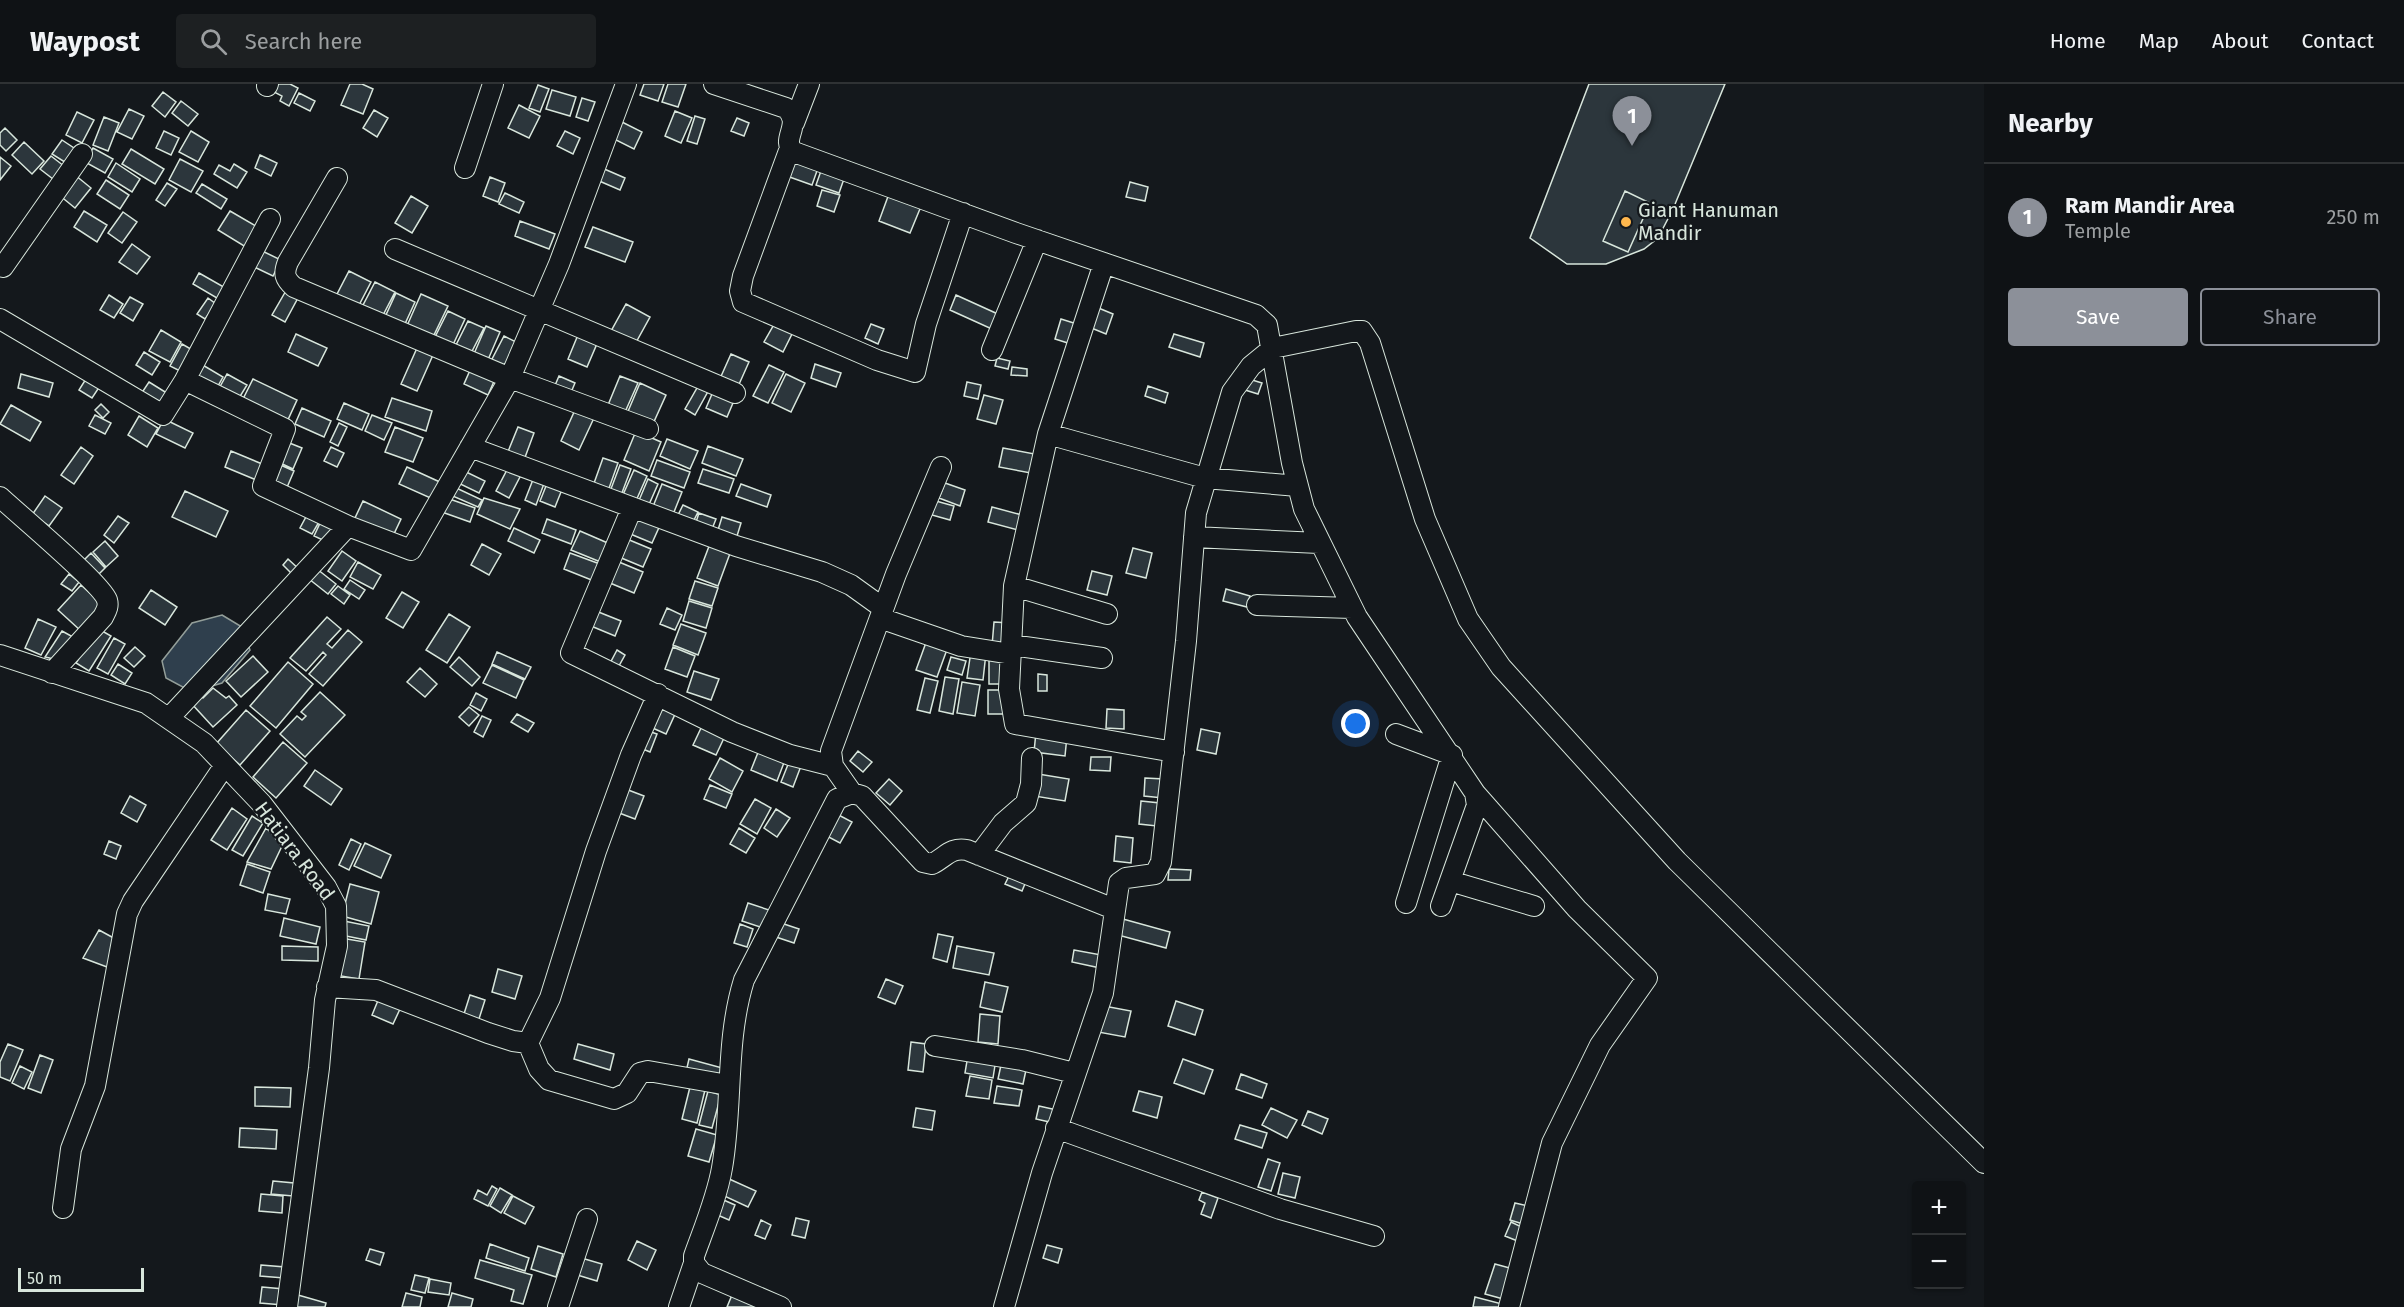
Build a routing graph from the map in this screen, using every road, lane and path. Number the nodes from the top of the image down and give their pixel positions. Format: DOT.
graph roads {
  1 [pos="493,84"];
  2 [pos="626,84"];
  3 [pos="714,84"];
  4 [pos="809,84"];
  5 [pos="795,123"];
  6 [pos="790,148"];
  7 [pos="82,154"];
  8 [pos="465,168"];
  9 [pos="337,178"];
  10 [pos="963,213"];
  11 [pos="270,219"];
  12 [pos="1037,240"];
  13 [pos="395,249"];
  14 [pos="1104,263"];
  15 [pos="0,265"];
  16 [pos="539,309"];
  17 [pos="0,319"];
  18 [pos="1277,347"];
  19 [pos="992,350"];
  20 [pos="510,378"];
  21 [pos="185,380"];
  22 [pos="735,393"];
  23 [pos="648,429"];
  24 [pos="1048,434"];
  25 [pos="470,447"];
  26 [pos="941,467"];
  27 [pos="1206,477"];
  28 [pos="1298,486"];
  29 [pos="0,497"];
  30 [pos="632,508"];
  31 [pos="348,526"];
  32 [pos="1194,537"];
  33 [pos="1319,543"];
  34 [pos="1014,586"];
  35 [pos="1257,605"];
  36 [pos="1352,608"];
  37 [pos="881,613"];
  38 [pos="1107,614"];
  39 [pos="1011,650"];
  40 [pos="0,655"];
  41 [pos="1101,658"];
  42 [pos="52,673"];
  43 [pos="658,694"];
  44 [pos="169,718"];
  45 [pos="1396,734"];
  46 [pos="1174,752"];
  47 [pos="1452,755"];
  48 [pos="1032,758"];
  49 [pos="225,765"];
  50 [pos="833,766"];
  51 [pos="852,793"];
  52 [pos="1475,793"];
  53 [pos="979,855"];
  54 [pos="1450,881"];
  55 [pos="1406,903"];
  56 [pos="1441,906"];
  57 [pos="1533,906"];
  58 [pos="1114,909"];
  59 [pos="327,987"];
  60 [pos="528,1043"];
  61 [pos="934,1046"];
  62 [pos="1074,1073"];
  63 [pos="728,1085"];
  64 [pos="1056,1128"];
  65 [pos="1984,1164"];
  66 [pos="63,1208"];
  67 [pos="587,1219"];
  68 [pos="1374,1236"];
  69 [pos="694,1263"];
  70 [pos="287,1307"];
  71 [pos="558,1307"];
  72 [pos="679,1307"];
  73 [pos="781,1307"];
  74 [pos="1004,1307"];
  75 [pos="1509,1307"];
  1 -- 8 [label="street"];
  2 -- 16 [label="street"];
  3 -- 5 [label="street"];
  4 -- 5 [label="street"];
  5 -- 6 [label="street"];
  6 -- 10 [label="street"];
  6 -- 10 [label="street"];
  7 -- 15 [label="street"];
  9 -- 20 [label="street"];
  10 -- 12 [label="street"];
  11 -- 21 [label="street"];
  12 -- 14 [label="street"];
  12 -- 19 [label="street"];
  13 -- 16 [label="street"];
  14 -- 18 [label="street"];
  14 -- 24 [label="street"];
  16 -- 20 [label="street"];
  16 -- 22 [label="street"];
  17 -- 21 [label="street"];
  18 -- 27 [label="street"];
  18 -- 28 [label="street"];
  18 -- 65 [label="street"];
  20 -- 23 [label="street"];
  20 -- 25 [label="street"];
  21 -- 31 [label="street"];
  24 -- 27 [label="street"];
  24 -- 34 [label="street"];
  25 -- 30 [label="street"];
  25 -- 31 [label="street"];
  26 -- 37 [label="street"];
  27 -- 28 [label="street"];
  27 -- 32 [label="street"];
  28 -- 33 [label="street"];
  29 -- 42 [label="street"];
  30 -- 37 [label="street"];
  30 -- 43 [label="street"];
  31 -- 44 [label="street"];
  32 -- 33 [label="street"];
  32 -- 46 [label="street"];
  33 -- 36 [label="street"];
  34 -- 38 [label="street"];
  34 -- 39 [label="street"];
  35 -- 36 [label="street"];
  36 -- 47 [label="street"];
  37 -- 39 [label="street"];
  37 -- 50 [label="street"];
  39 -- 41 [label="street"];
  39 -- 46 [label="street"];
  40 -- 42 [label="street, Hatiara Road"];
  42 -- 44 [label="street, Hatiara Road"];
  43 -- 50 [label="street"];
  43 -- 60 [label="street"];
  44 -- 49 [label="street, Hatiara Road"];
  45 -- 47 [label="street"];
  46 -- 58 [label="street"];
  47 -- 52 [label="street"];
  47 -- 55 [label="street"];
  48 -- 53 [label="street"];
  49 -- 59 [label="street, Hatiara Road"];
  49 -- 66 [label="street"];
  50 -- 51 [label="street"];
  51 -- 53 [label="street"];
  51 -- 63 [label="street"];
  52 -- 54 [label="street"];
  52 -- 75 [label="street"];
  53 -- 58 [label="street"];
  54 -- 56 [label="street"];
  54 -- 57 [label="street"];
  58 -- 62 [label="street"];
  59 -- 60 [label="street"];
  59 -- 70 [label="street, Hatiara Road"];
  60 -- 63 [label="street"];
  61 -- 62 [label="street"];
  62 -- 64 [label="street"];
  63 -- 69 [label="street"];
  64 -- 68 [label="street"];
  64 -- 74 [label="street"];
  67 -- 71 [label="street"];
  69 -- 72 [label="street"];
  69 -- 73 [label="street"];
}
